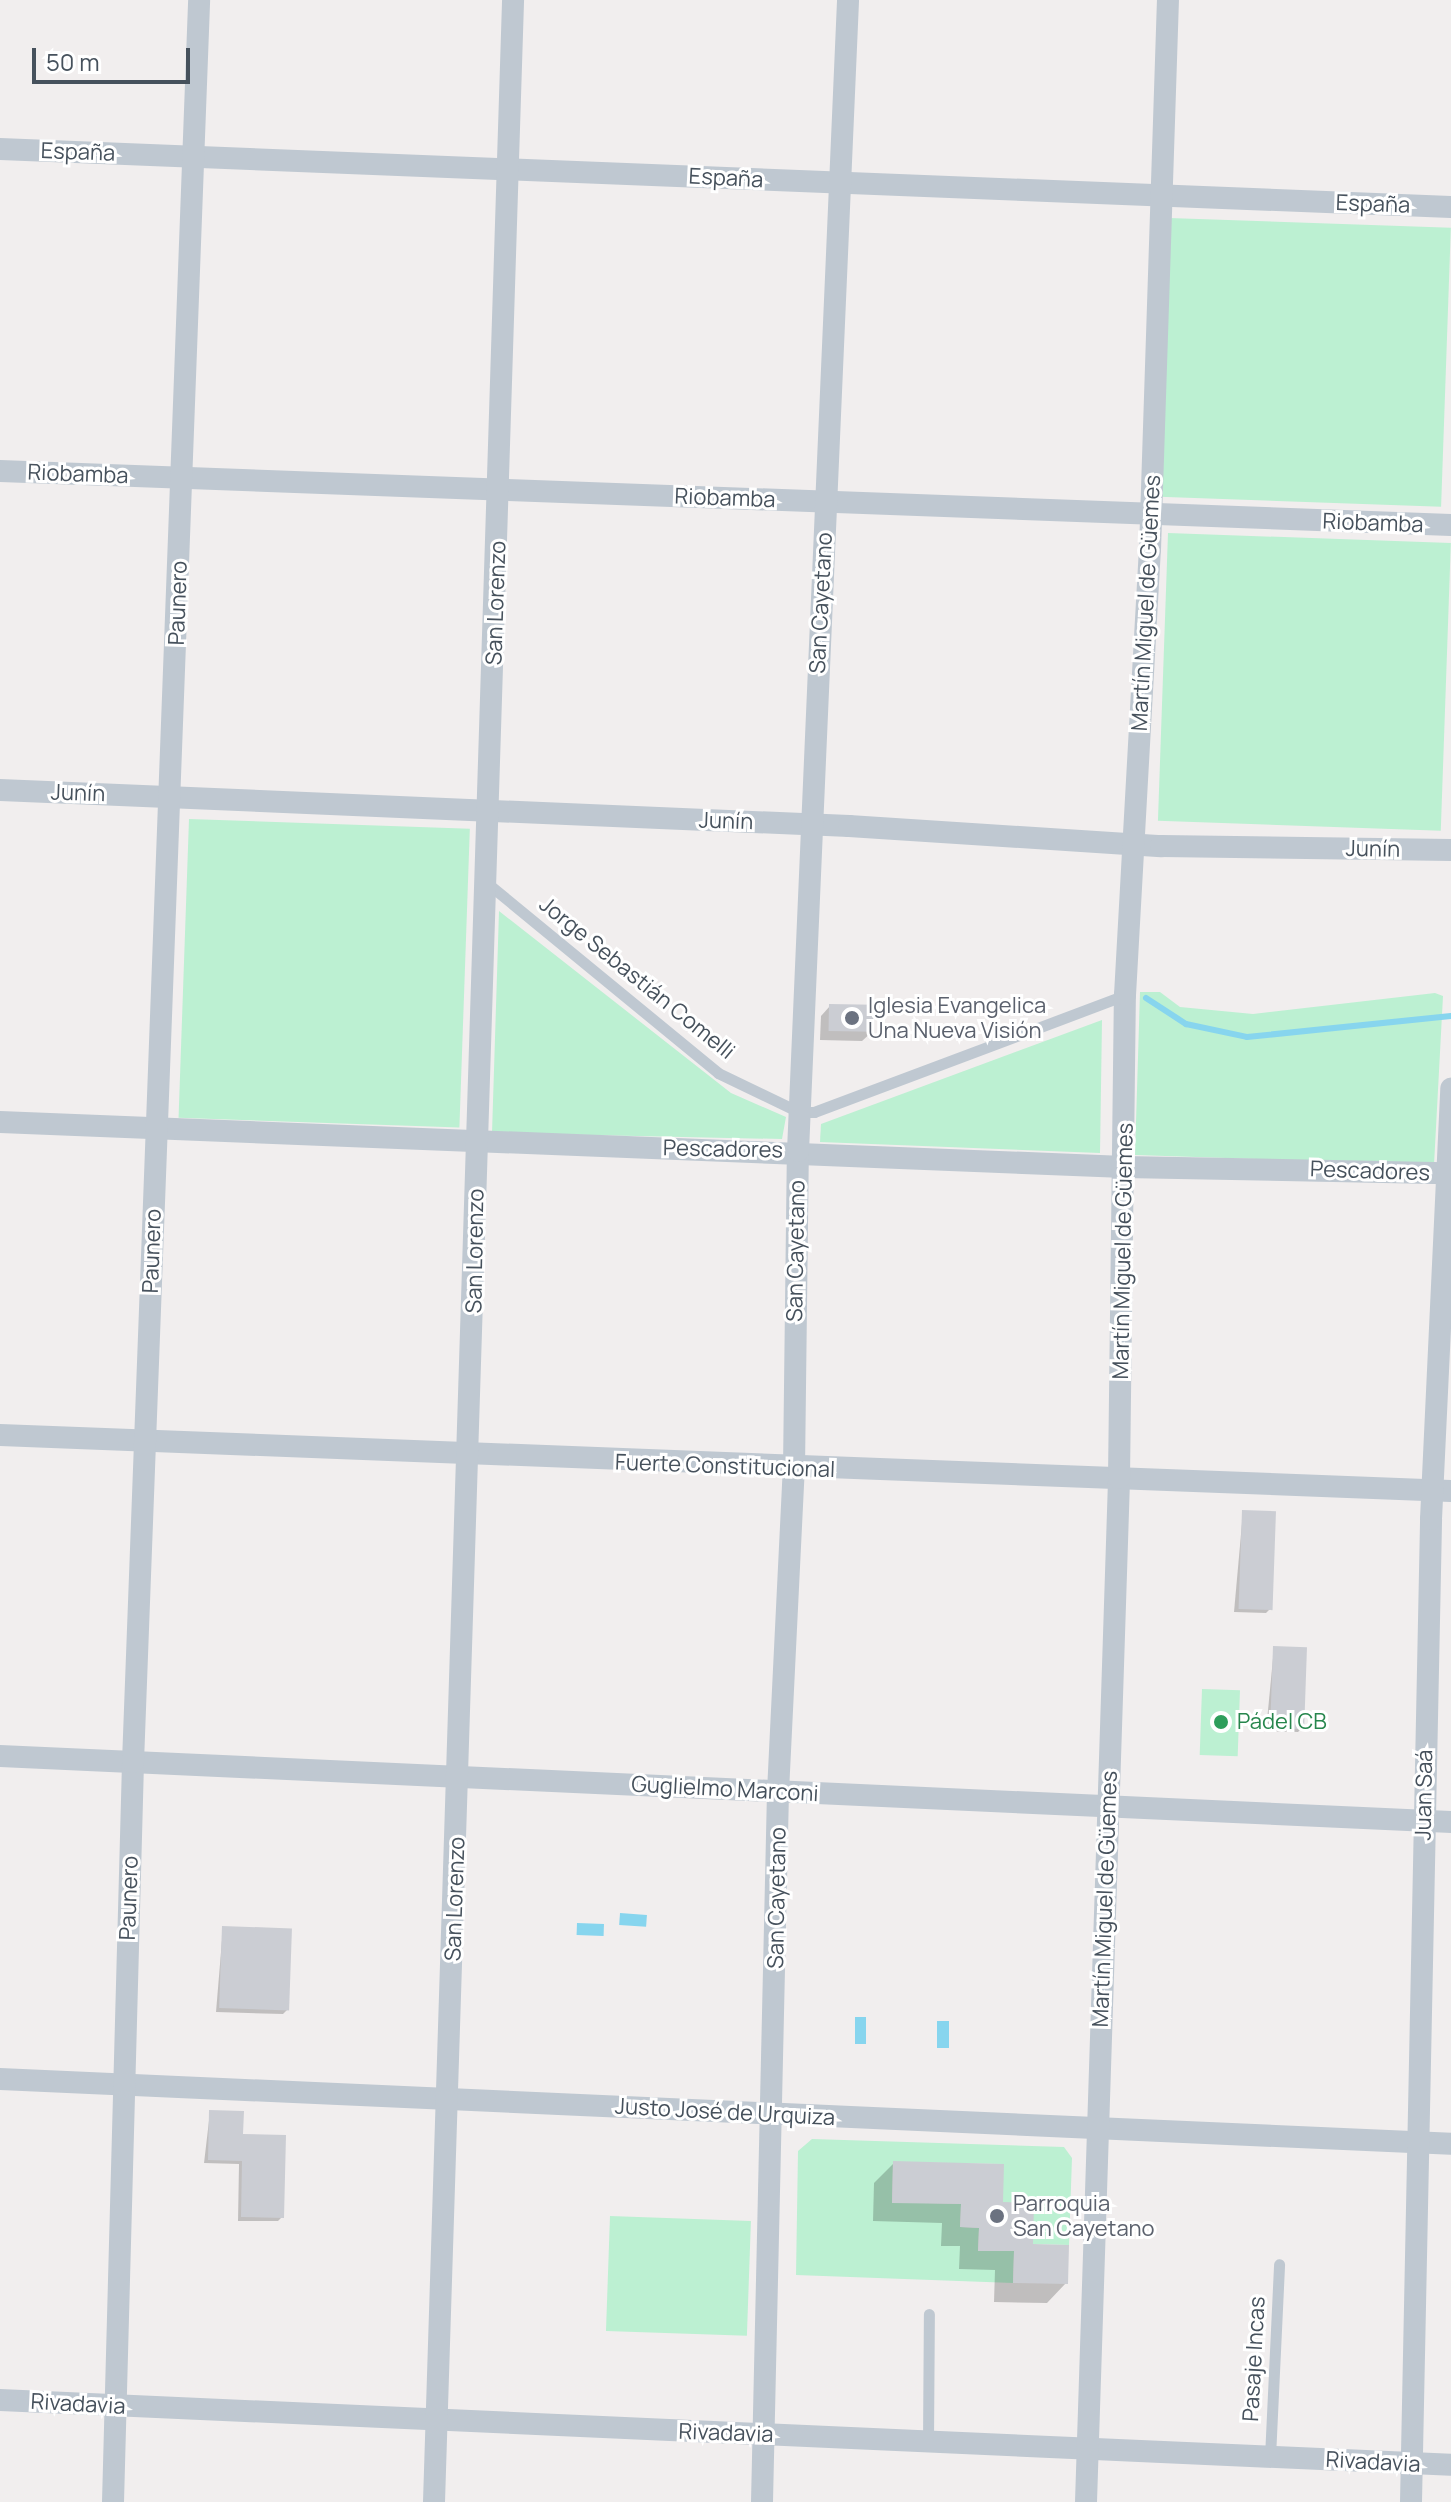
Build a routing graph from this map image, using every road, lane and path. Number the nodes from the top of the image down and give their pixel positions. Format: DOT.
graph roads {
  1 [pos="199,0"];
  2 [pos="513,0"];
  3 [pos="848,0"];
  4 [pos="1168,0"];
  5 [pos="0,149"];
  6 [pos="194,156"];
  7 [pos="508,168"];
  8 [pos="840,183"];
  9 [pos="1161,195"];
  10 [pos="1451,207"];
  11 [pos="0,471"];
  12 [pos="183,478"];
  13 [pos="499,490"];
  14 [pos="826,502"];
  15 [pos="1151,514"];
  16 [pos="1451,525"];
  17 [pos="0,790"];
  18 [pos="170,797"];
  19 [pos="490,811"];
  20 [pos="812,825"];
  21 [pos="1133,844"];
  22 [pos="1451,850"];
  23 [pos="487,883"];
  24 [pos="1125,995"];
  25 [pos="1451,1088"];
  26 [pos="799,1112"];
  27 [pos="0,1122"];
  28 [pos="156,1130"];
  29 [pos="477,1144"];
  30 [pos="798,1151"];
  31 [pos="1124,1167"];
  32 [pos="1446,1173"];
  33 [pos="0,1435"];
  34 [pos="146,1441"];
  35 [pos="471,1456"];
  36 [pos="794,1469"];
  37 [pos="1119,1478"];
  38 [pos="1441,1490"];
  39 [pos="0,1756"];
  40 [pos="133,1762"];
  41 [pos="459,1777"];
  42 [pos="778,1792"];
  43 [pos="1108,1807"];
  44 [pos="1423,1821"];
  45 [pos="1451,1822"];
  46 [pos="0,2079"];
  47 [pos="124,2085"];
  48 [pos="448,2099"];
  49 [pos="774,2113"];
  50 [pos="1098,2131"];
  51 [pos="1418,2142"];
  52 [pos="1451,2144"];
  53 [pos="1279,2264"];
  54 [pos="929,2314"];
  55 [pos="0,2400"];
  56 [pos="116,2405"];
  57 [pos="436,2420"];
  58 [pos="765,2434"];
  59 [pos="928,2442"];
  60 [pos="1088,2449"];
  61 [pos="1270,2457"];
  62 [pos="1412,2464"];
  63 [pos="1451,2465"];
  64 [pos="113,2502"];
  65 [pos="434,2502"];
  66 [pos="762,2502"];
  67 [pos="1086,2502"];
  68 [pos="1411,2502"];
  1 -- 6 [label="street, Paunero"];
  2 -- 7 [label="street, San Lorenzo"];
  3 -- 8 [label="street, San Cayetano"];
  4 -- 9 [label="street, Martín Miguel de Güemes"];
  5 -- 6 [label="street, España"];
  6 -- 7 [label="street, España"];
  6 -- 12 [label="street, Paunero"];
  7 -- 8 [label="street, España"];
  7 -- 13 [label="street, San Lorenzo"];
  8 -- 9 [label="street, España"];
  8 -- 14 [label="street, San Cayetano"];
  9 -- 10 [label="street, España"];
  9 -- 15 [label="street, Martín Miguel de Güemes"];
  11 -- 12 [label="street, Riobamba"];
  12 -- 13 [label="street, Riobamba"];
  12 -- 18 [label="street, Paunero"];
  13 -- 14 [label="street, Riobamba"];
  13 -- 19 [label="street, San Lorenzo"];
  14 -- 15 [label="street, Riobamba"];
  14 -- 20 [label="street, San Cayetano"];
  15 -- 16 [label="street, Riobamba"];
  15 -- 21 [label="street, Martín Miguel de Güemes"];
  17 -- 18 [label="street, Junín"];
  18 -- 19 [label="street, Junín"];
  18 -- 28 [label="street, Paunero"];
  19 -- 20 [label="street, Junín"];
  19 -- 23 [label="street, San Lorenzo"];
  20 -- 21 [label="street, Junín"];
  20 -- 26 [label="street, San Cayetano"];
  21 -- 22 [label="street, Junín"];
  21 -- 24 [label="street, Martín Miguel de Güemes"];
  23 -- 26 [label="lane, Jorge Sebastián Comelli"];
  23 -- 29 [label="street, San Lorenzo"];
  24 -- 26 [label="lane"];
  24 -- 31 [label="street, Martín Miguel de Güemes"];
  25 -- 32 [label="street, Juan Saá"];
  26 -- 30 [label="street, San Cayetano"];
  27 -- 28 [label="street, Pescadores"];
  28 -- 29 [label="street, Pescadores"];
  28 -- 34 [label="street, Paunero"];
  29 -- 30 [label="street, Pescadores"];
  29 -- 35 [label="street, San Lorenzo"];
  30 -- 31 [label="street, Pescadores"];
  30 -- 36 [label="street, San Cayetano"];
  31 -- 32 [label="street, Pescadores"];
  31 -- 37 [label="street, Martín Miguel de Güemes"];
  32 -- 38 [label="street, Juan Saá"];
  33 -- 34 [label="street, Fuerte Constitucional"];
  34 -- 35 [label="street, Fuerte Constitucional"];
  34 -- 40 [label="street, Paunero"];
  35 -- 36 [label="street, Fuerte Constitucional"];
  35 -- 41 [label="street, San Lorenzo"];
  36 -- 37 [label="street, Fuerte Constitucional"];
  36 -- 42 [label="street, San Cayetano"];
  37 -- 38 [label="street, Fuerte Constitucional"];
  37 -- 43 [label="street, Martín Miguel de Güemes"];
  38 -- 44 [label="street, Juan Saá"];
  39 -- 40 [label="street, Guglielmo Marconi"];
  40 -- 41 [label="street, Guglielmo Marconi"];
  40 -- 47 [label="street, Paunero"];
  41 -- 42 [label="street, Guglielmo Marconi"];
  41 -- 48 [label="street, San Lorenzo"];
  42 -- 43 [label="street, Guglielmo Marconi"];
  42 -- 49 [label="street, San Cayetano"];
  43 -- 44 [label="street, Guglielmo Marconi"];
  43 -- 50 [label="street, Martín Miguel de Güemes"];
  44 -- 45 [label="street, Guglielmo Marconi"];
  44 -- 51 [label="street, Juan Saá"];
  46 -- 47 [label="street, Justo José de Urquiza"];
  47 -- 48 [label="street, Justo José de Urquiza"];
  47 -- 56 [label="street, Paunero"];
  48 -- 49 [label="street, Justo José de Urquiza"];
  48 -- 57 [label="street, San Lorenzo"];
  49 -- 50 [label="street, Justo José de Urquiza"];
  49 -- 58 [label="street, San Cayetano"];
  50 -- 51 [label="street, Justo José de Urquiza"];
  50 -- 60 [label="street, Martín Miguel de Güemes"];
  51 -- 52 [label="street, Justo José de Urquiza"];
  51 -- 62 [label="street, Juan Saá"];
  53 -- 61 [label="lane, Pasaje Incas"];
  54 -- 59 [label="lane"];
  55 -- 56 [label="street, Rivadavia"];
  56 -- 57 [label="street, Rivadavia"];
  56 -- 64 [label="street, Paunero"];
  57 -- 58 [label="street, Rivadavia"];
  57 -- 65 [label="street, San Lorenzo"];
  58 -- 59 [label="street, Rivadavia"];
  58 -- 66 [label="street, San Cayetano"];
  59 -- 60 [label="street, Rivadavia"];
  60 -- 61 [label="street, Rivadavia"];
  60 -- 67 [label="street, Martín Miguel de Güemes"];
  61 -- 62 [label="street, Rivadavia"];
  62 -- 63 [label="street, Rivadavia"];
  62 -- 68 [label="street, Juan Saá"];
}
